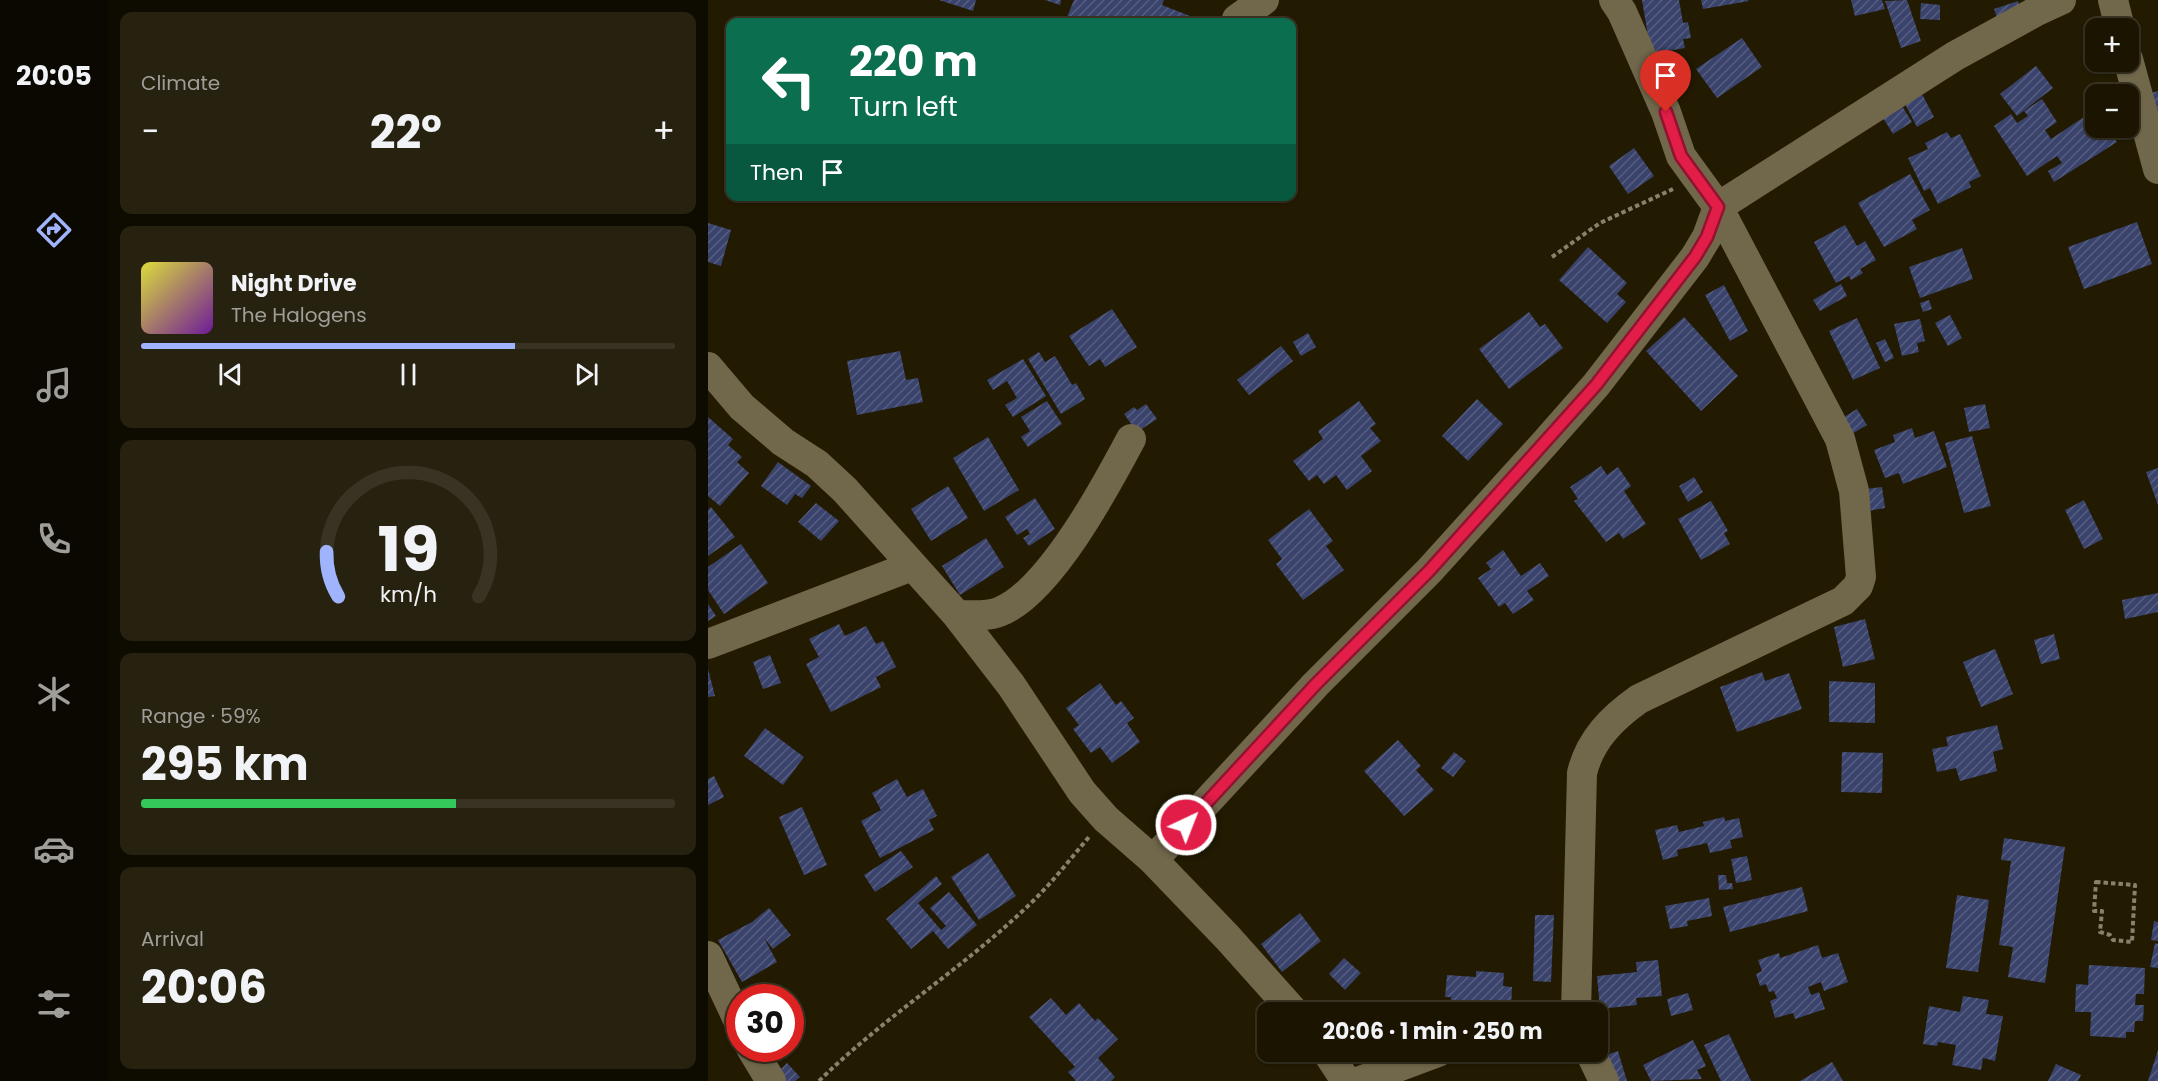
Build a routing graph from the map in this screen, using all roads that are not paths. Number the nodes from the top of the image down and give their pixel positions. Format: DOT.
graph roads {
  1 [pos="1264,0"];
  2 [pos="1614,0"];
  3 [pos="2061,0"];
  4 [pos="2113,0"];
  5 [pos="1238,18"];
  6 [pos="2118,18"];
  7 [pos="2132,72"];
  8 [pos="2158,169"];
  9 [pos="1718,207"];
  10 [pos="708,367"];
  11 [pos="1131,439"];
  12 [pos="912,566"];
  13 [pos="957,615"];
  14 [pos="708,644"];
  15 [pos="1153,860"];
  16 [pos="708,957"];
  17 [pos="726,995"];
  18 [pos="1285,1002"];
  19 [pos="1576,1002"];
  20 [pos="759,1062"];
  21 [pos="1334,1062"];
  22 [pos="1411,1062"];
  23 [pos="1595,1062"];
  24 [pos="771,1081"];
  25 [pos="1346,1081"];
  26 [pos="1360,1081"];
  27 [pos="1604,1081"];
  1 -- 5 [label="street"];
  2 -- 9 [label="street"];
  3 -- 9 [label="street"];
  4 -- 6 [label="street"];
  7 -- 8 [label="street"];
  9 -- 15 [label="street"];
  9 -- 19 [label="street"];
  10 -- 12 [label="street"];
  11 -- 13 [label="street"];
  12 -- 13 [label="street"];
  12 -- 14 [label="street"];
  13 -- 15 [label="street"];
  15 -- 18 [label="street"];
  16 -- 17 [label="street"];
  20 -- 24 [label="street"];
  21 -- 25 [label="street"];
  22 -- 26 [label="street"];
  23 -- 27 [label="street"];
}
